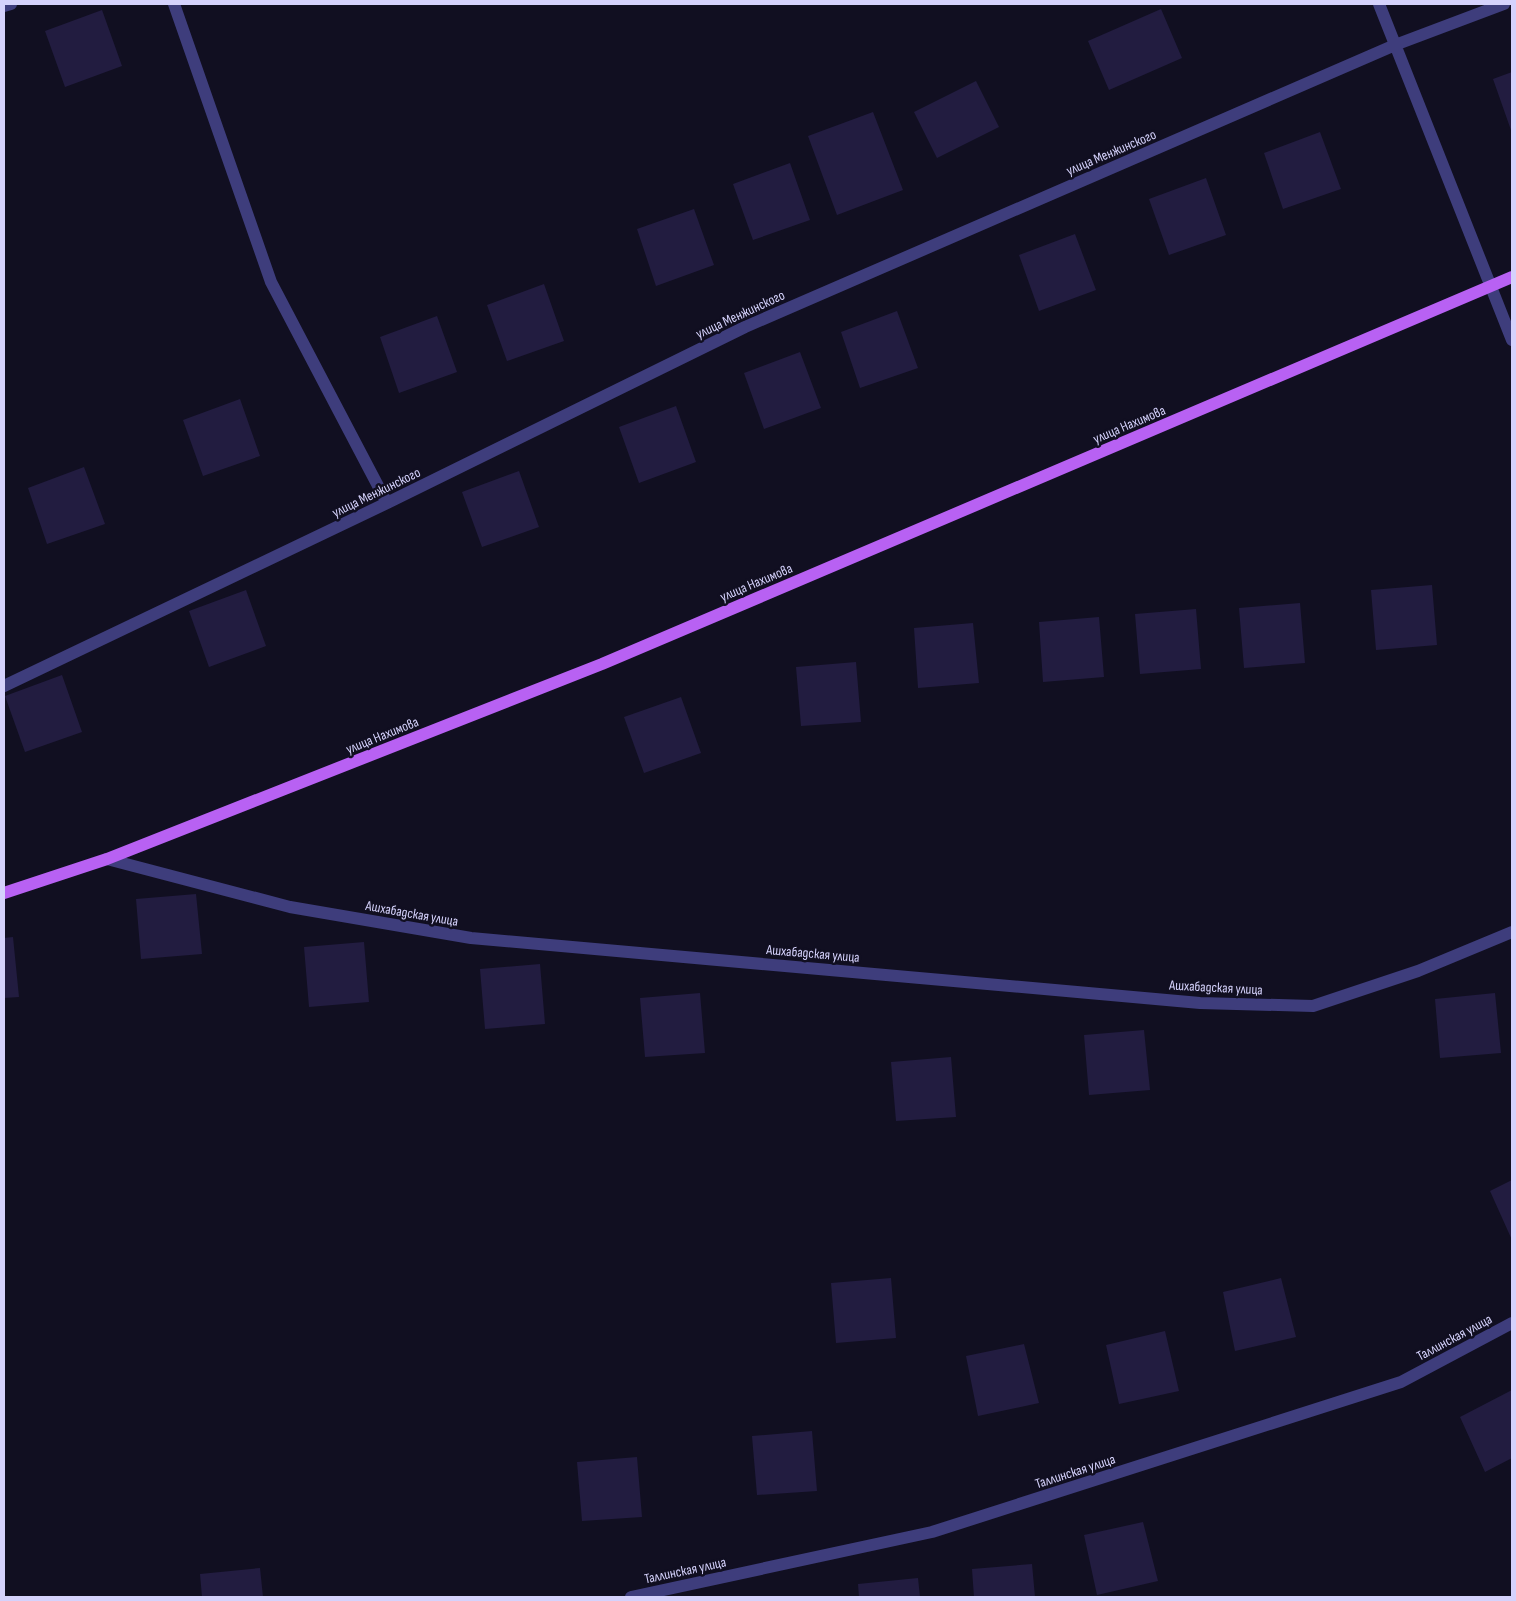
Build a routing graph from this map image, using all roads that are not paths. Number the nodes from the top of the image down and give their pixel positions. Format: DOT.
graph roads {
  1 [pos="11,4"];
  2 [pos="174,4"];
  3 [pos="1379,4"];
  4 [pos="1504,4"];
  5 [pos="4,6"];
  6 [pos="1395,45"];
  7 [pos="1512,277"];
  8 [pos="1492,286"];
  9 [pos="1512,340"];
  10 [pos="387,503"];
  11 [pos="4,686"];
  12 [pos="107,859"];
  13 [pos="4,894"];
  14 [pos="1512,932"];
  15 [pos="1512,1323"];
  16 [pos="631,1597"];
  1 -- 5 [label="street"];
  2 -- 10 [label="street"];
  3 -- 6 [label="street"];
  4 -- 6 [label="street, улица Менжинского"];
  6 -- 8 [label="street"];
  6 -- 10 [label="street, улица Менжинского"];
  7 -- 8 [label="main road, улица Нахимова"];
  8 -- 9 [label="street"];
  8 -- 12 [label="main road, улица Нахимова"];
  10 -- 11 [label="street, улица Менжинского"];
  12 -- 13 [label="main road, улица Нахимова"];
  12 -- 14 [label="street, Ашхабадская улица"];
  15 -- 16 [label="street, Таллинская улица"];
}
